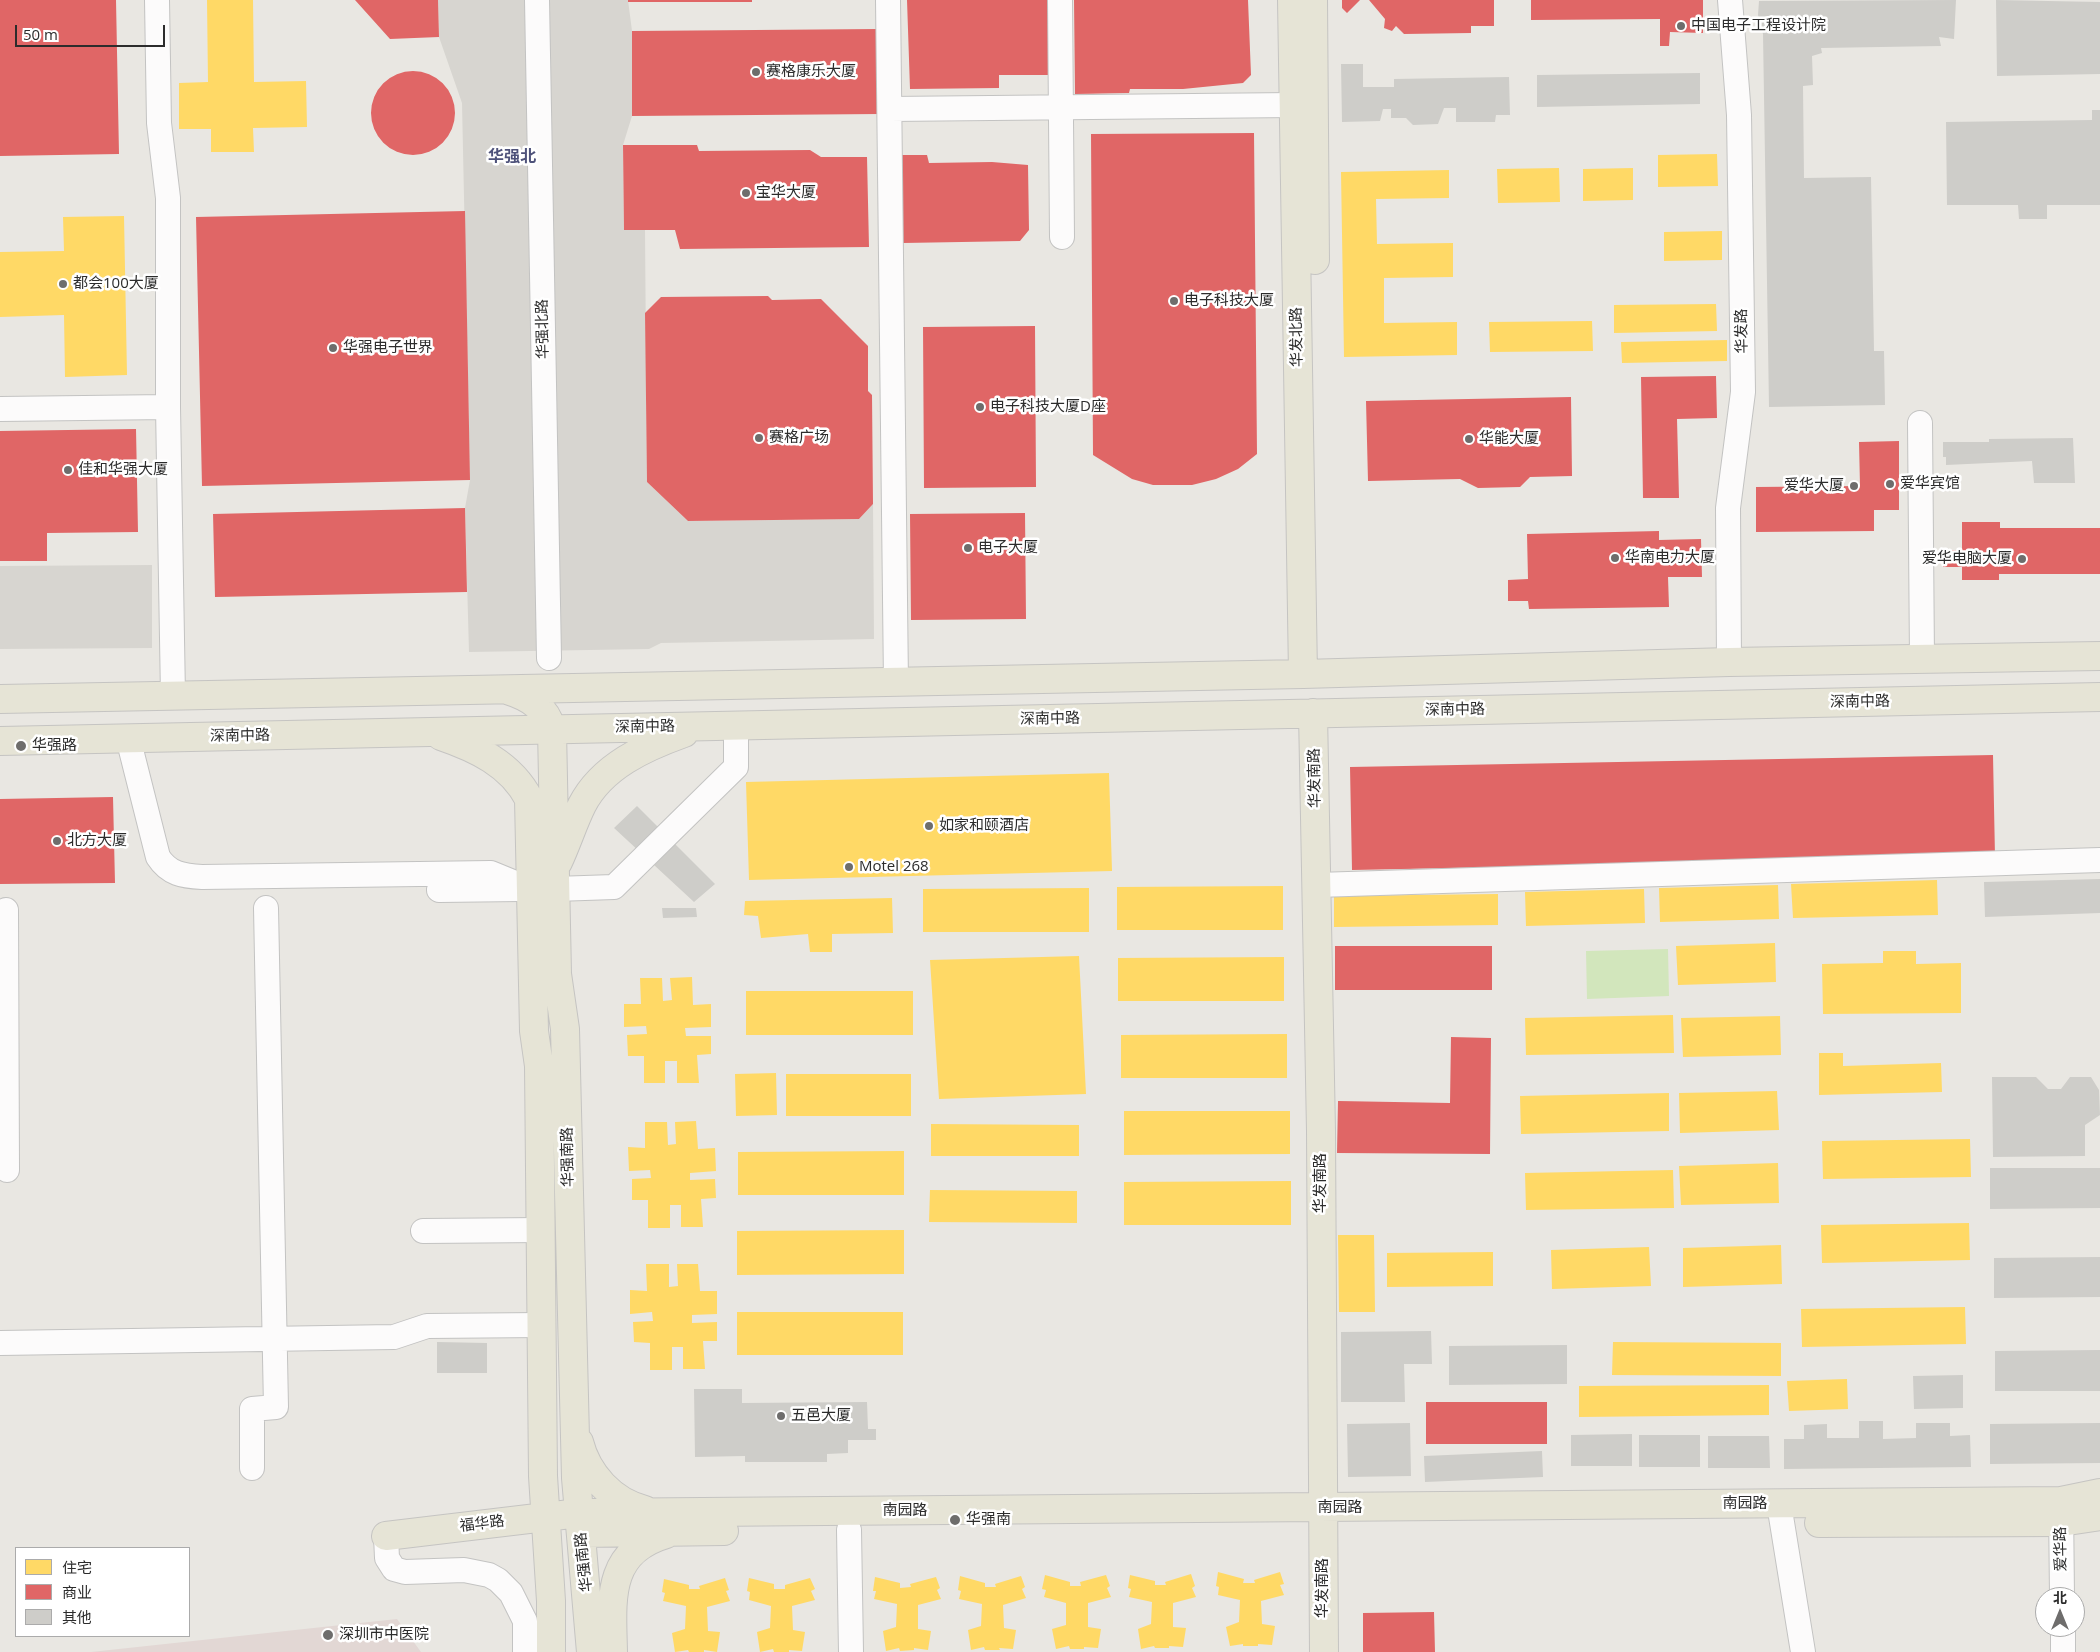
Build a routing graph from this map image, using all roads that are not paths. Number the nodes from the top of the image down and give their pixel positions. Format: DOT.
graph roads {
  1 [pos="157,0"];
  2 [pos="538,0"];
  3 [pos="888,0"];
  4 [pos="1060,0"];
  5 [pos="1292,0"];
  6 [pos="1313,0"];
  7 [pos="1730,0"];
  8 [pos="1294,105"];
  9 [pos="1061,107"];
  10 [pos="890,109"];
  11 [pos="1062,237"];
  12 [pos="168,408"];
  13 [pos="0,409"];
  14 [pos="1920,423"];
  15 [pos="2100,656"];
  16 [pos="549,658"];
  17 [pos="1922,659"];
  18 [pos="1729,662"];
  19 [pos="1311,674"];
  20 [pos="896,683"];
  21 [pos="504,689"];
  22 [pos="173,696"];
  23 [pos="2100,697"];
  24 [pos="0,699"];
  25 [pos="1313,713"];
  26 [pos="736,725"];
  27 [pos="700,726"];
  28 [pos="552,730"];
  29 [pos="430,732"];
  30 [pos="128,738"];
  31 [pos="0,741"];
  32 [pos="2100,860"];
  33 [pos="546,882"];
  34 [pos="1317,885"];
  35 [pos="407,890"];
  36 [pos="266,908"];
  37 [pos="6,910"];
  38 [pos="7,1170"];
  39 [pos="541,1230"];
  40 [pos="423,1231"];
  41 [pos="541,1325"];
  42 [pos="274,1339"];
  43 [pos="0,1343"];
  44 [pos="575,1426"];
  45 [pos="252,1468"];
  46 [pos="2100,1493"];
  47 [pos="2061,1511"];
  48 [pos="1780,1514"];
  49 [pos="2100,1516"];
  50 [pos="546,1517"];
  51 [pos="1323,1517"];
  52 [pos="663,1522"];
  53 [pos="580,1523"];
  54 [pos="849,1530"];
  55 [pos="386,1536"];
  56 [pos="2062,1587"];
  57 [pos="551,1601"];
  58 [pos="588,1601"];
  59 [pos="2063,1637"];
  60 [pos="525,1652"];
  61 [pos="551,1652"];
  62 [pos="591,1652"];
  63 [pos="613,1652"];
  64 [pos="851,1652"];
  65 [pos="1324,1652"];
  66 [pos="1804,1652"];
  67 [pos="2063,1652"];
  1 -- 12 [label="street"];
  2 -- 16 [label="street, 华强北路"];
  3 -- 10 [label="street"];
  4 -- 9 [label="street"];
  5 -- 8 [label="main road, 华发北路"];
  6 -- 19 [label="main road, 华发北路"];
  7 -- 18 [label="street, 华发路"];
  8 -- 9 [label="street"];
  8 -- 19 [label="main road, 华发北路"];
  9 -- 10 [label="street"];
  9 -- 11 [label="street"];
  10 -- 20 [label="street"];
  12 -- 13 [label="street"];
  12 -- 22 [label="street"];
  14 -- 17 [label="street"];
  15 -- 17 [label="main road"];
  17 -- 18 [label="main road"];
  18 -- 19 [label="main road"];
  19 -- 20 [label="main road"];
  20 -- 21 [label="main road"];
  21 -- 22 [label="main road"];
  21 -- 28 [label="main road, 华强南路"];
  22 -- 24 [label="main road"];
  23 -- 25 [label="main road, 深南中路"];
  25 -- 26 [label="main road, 深南中路"];
  25 -- 34 [label="main road, 华发南路"];
  26 -- 27 [label="main road, 深南中路"];
  26 -- 33 [label="street"];
  27 -- 28 [label="main road, 深南中路"];
  27 -- 33 [label="main road"];
  28 -- 29 [label="main road, 深南中路"];
  28 -- 33 [label="main road, 华强南路"];
  29 -- 30 [label="main road, 深南中路"];
  29 -- 33 [label="main road, 华强南路"];
  30 -- 31 [label="main road, 深南中路"];
  30 -- 33 [label="street"];
  32 -- 34 [label="street"];
  33 -- 35 [label="street"];
  33 -- 39 [label="main road, 华强南路"];
  33 -- 44 [label="main road, 华强南路"];
  34 -- 51 [label="main road, 华发南路"];
  36 -- 42 [label="street"];
  37 -- 38 [label="street"];
  39 -- 40 [label="street"];
  39 -- 41 [label="main road, 华强南路"];
  41 -- 42 [label="street"];
  41 -- 50 [label="main road, 华强南路"];
  42 -- 43 [label="street"];
  42 -- 45 [label="street"];
  44 -- 52 [label="main road"];
  44 -- 53 [label="main road, 华强南路"];
  46 -- 47 [label="main road, 南园路"];
  47 -- 48 [label="main road, 南园路"];
  47 -- 49 [label="main road, 南园路"];
  47 -- 56 [label="street, 爱华路"];
  48 -- 51 [label="main road, 南园路"];
  48 -- 66 [label="street"];
  50 -- 53 [label="main road, 福华路"];
  50 -- 55 [label="main road, 福华路"];
  50 -- 57 [label="main road, 华强南路"];
  51 -- 52 [label="main road, 南园路"];
  51 -- 54 [label="main road, 南园路"];
  51 -- 65 [label="main road, 华发南路"];
  52 -- 53 [label="main road, 南园路"];
  52 -- 54 [label="main road, 南园路"];
  52 -- 63 [label="main road"];
  53 -- 58 [label="main road, 华强南路"];
  54 -- 64 [label="street"];
  55 -- 60 [label="street"];
  57 -- 58 [label="main road"];
  57 -- 61 [label="main road, 华强南路"];
  58 -- 62 [label="main road, 华强南路"];
  59 -- 67 [label="street"];
}
